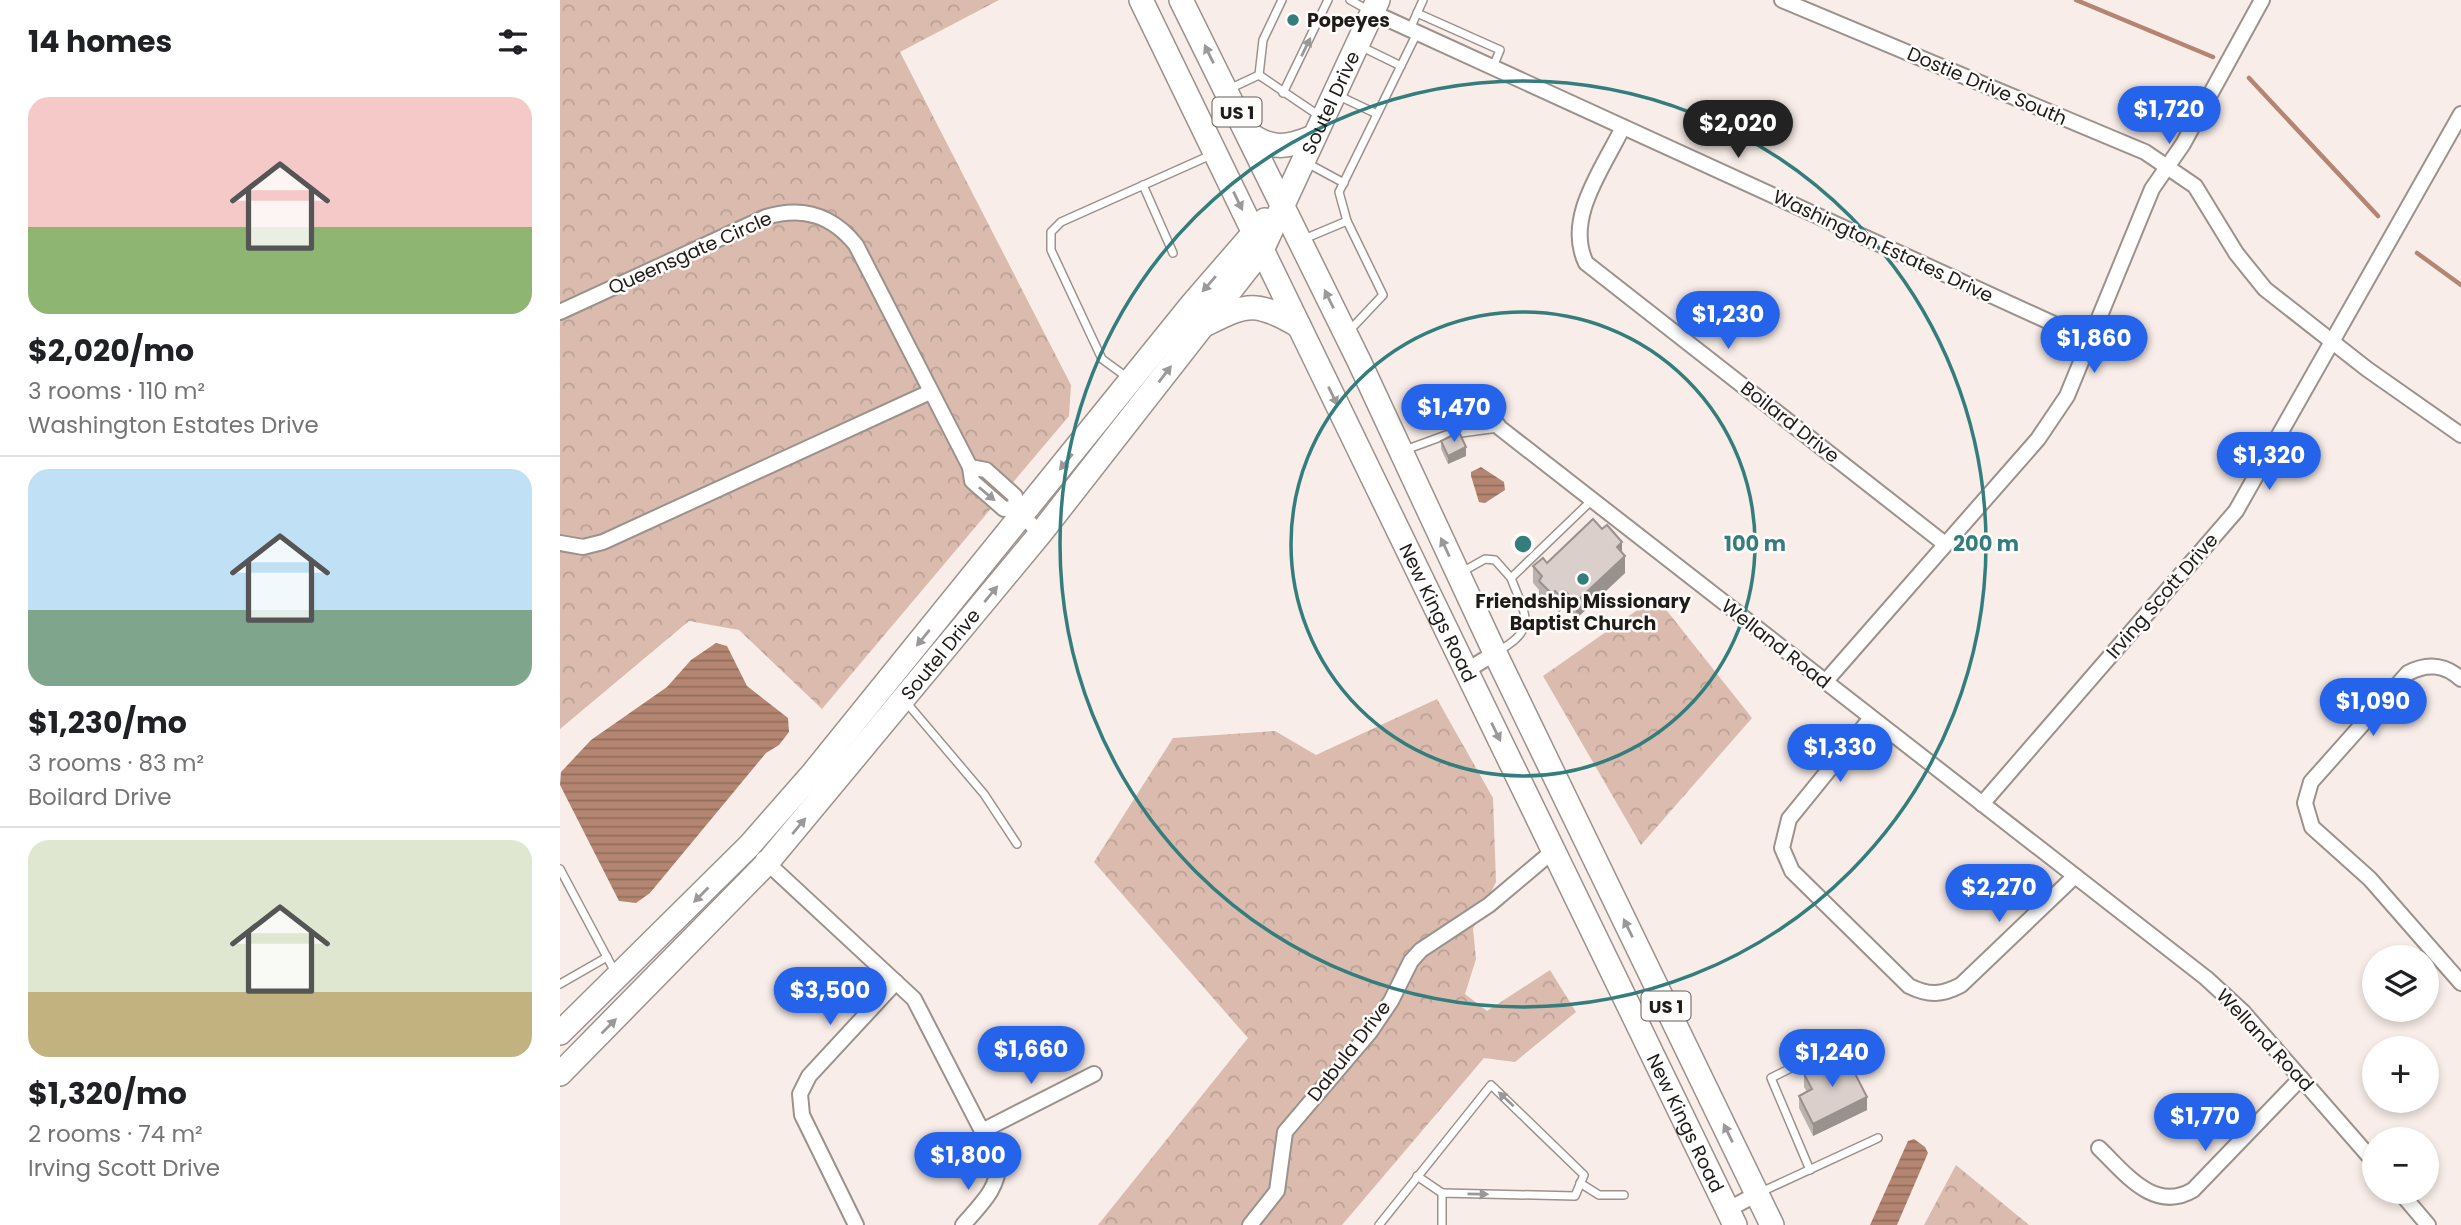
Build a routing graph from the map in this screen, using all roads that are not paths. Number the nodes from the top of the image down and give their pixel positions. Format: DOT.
graph roads {
  1 [pos="1141,0"];
  2 [pos="1181,0"];
  3 [pos="1282,0"];
  4 [pos="1328,0"];
  5 [pos="1350,0"];
  6 [pos="1423,0"];
  7 [pos="1782,0"];
  8 [pos="2262,0"];
  9 [pos="1375,6"];
  10 [pos="1417,13"];
  11 [pos="1413,31"];
  12 [pos="1458,31"];
  13 [pos="1357,44"];
  14 [pos="1450,48"];
  15 [pos="1401,66"];
  16 [pos="1493,67"];
  17 [pos="1259,75"];
  18 [pos="1226,90"];
  19 [pos="1283,93"];
  20 [pos="1334,93"];
  21 [pos="1377,114"];
  22 [pos="2461,114"];
  23 [pos="1317,127"];
  24 [pos="1623,127"];
  25 [pos="1247,132"];
  26 [pos="1215,153"];
  27 [pos="1302,160"];
  28 [pos="2168,166"];
  29 [pos="1344,183"];
  30 [pos="1143,185"];
  31 [pos="1282,204"];
  32 [pos="1347,221"];
  33 [pos="1300,240"];
  34 [pos="1258,241"];
  35 [pos="1174,253"];
  36 [pos="560,312"];
  37 [pos="1299,326"];
  38 [pos="1200,327"];
  39 [pos="1346,334"];
  40 [pos="2089,340"];
  41 [pos="2333,342"];
  42 [pos="1131,381"];
  43 [pos="930,393"];
  44 [pos="1486,410"];
  45 [pos="1500,428"];
  46 [pos="2461,435"];
  47 [pos="1401,452"];
  48 [pos="1592,500"];
  49 [pos="1020,511"];
  50 [pos="1040,534"];
  51 [pos="560,543"];
  52 [pos="1945,544"];
  53 [pos="1458,574"];
  54 [pos="1511,578"];
  55 [pos="1495,653"];
  56 [pos="1466,671"];
  57 [pos="2461,679"];
  58 [pos="1825,682"];
  59 [pos="885,684"];
  60 [pos="905,701"];
  61 [pos="1871,718"];
  62 [pos="1982,804"];
  63 [pos="1017,844"];
  64 [pos="749,846"];
  65 [pos="1553,851"];
  66 [pos="767,863"];
  67 [pos="560,869"];
  68 [pos="2076,876"];
  69 [pos="607,957"];
  70 [pos="618,978"];
  71 [pos="896,982"];
  72 [pos="2461,983"];
  73 [pos="560,984"];
  74 [pos="560,1033"];
  75 [pos="1815,1056"];
  76 [pos="560,1074"];
  77 [pos="1094,1074"];
  78 [pos="2301,1078"];
  79 [pos="984,1130"];
  80 [pos="1878,1139"];
  81 [pos="2099,1148"];
  82 [pos="2362,1148"];
  83 [pos="1810,1170"];
  84 [pos="1417,1177"];
  85 [pos="1580,1183"];
  86 [pos="1442,1194"];
  87 [pos="1758,1194"];
  88 [pos="1624,1195"];
  89 [pos="2410,1204"];
  90 [pos="1731,1217"];
  91 [pos="856,1225"];
  92 [pos="963,1225"];
  93 [pos="1250,1225"];
  94 [pos="1379,1225"];
  95 [pos="1442,1225"];
  96 [pos="1772,1225"];
  97 [pos="2428,1225"];
  1 -- 26 [label="main road, New Kings Road / US 1"];
  18 -- 2 [label="main road, New Kings Road / US 1, one-way"];
  3 -- 17 [label="lane"];
  19 -- 4 [label="lane, one-way"];
  5 -- 9 [label="lane"];
  6 -- 10 [label="lane"];
  7 -- 28 [label="street, Dostie Drive South"];
  8 -- 28 [label="street"];
  9 -- 11 [label="street, Washington Estates Drive"];
  9 -- 13 [label="main road, Soutel Drive"];
  10 -- 11 [label="lane"];
  10 -- 12 [label="lane"];
  11 -- 14 [label="street, Washington Estates Drive"];
  11 -- 15 [label="lane"];
  12 -- 14 [label="lane"];
  12 -- 16 [label="lane"];
  13 -- 15 [label="lane"];
  13 -- 20 [label="main road, Soutel Drive"];
  14 -- 16 [label="street, Washington Estates Drive"];
  15 -- 21 [label="lane"];
  16 -- 24 [label="street, Washington Estates Drive"];
  17 -- 18 [label="lane"];
  17 -- 19 [label="lane"];
  18 -- 25 [label="main road, New Kings Road / US 1"];
  19 -- 23 [label="lane"];
  20 -- 21 [label="lane"];
  20 -- 23 [label="main road, Soutel Drive"];
  21 -- 29 [label="lane"];
  22 -- 41 [label="street, Irving Scott Drive"];
  23 -- 25 [label="main road"];
  23 -- 27 [label="main road, Soutel Drive"];
  24 -- 40 [label="street, Washington Estates Drive"];
  24 -- 52 [label="street, Boilard Drive"];
  25 -- 31 [label="main road, New Kings Road / US 1"];
  26 -- 30 [label="lane"];
  26 -- 34 [label="main road, New Kings Road / US 1, one-way"];
  27 -- 29 [label="lane"];
  27 -- 31 [label="main road, Soutel Drive"];
  28 -- 40 [label="street"];
  28 -- 41 [label="street, Dostie Drive South"];
  29 -- 32 [label="lane"];
  30 -- 35 [label="lane"];
  30 -- 42 [label="lane"];
  31 -- 33 [label="main road, New Kings Road / US 1"];
  31 -- 34 [label="main road, Soutel Drive"];
  32 -- 33 [label="lane"];
  32 -- 39 [label="lane"];
  39 -- 33 [label="main road, New Kings Road / US 1, one-way"];
  34 -- 37 [label="main road, New Kings Road / US 1"];
  34 -- 38 [label="main road, Soutel Drive"];
  34 -- 42 [label="main road, Soutel Drive, one-way"];
  36 -- 43 [label="street, Queensgate Circle"];
  37 -- 38 [label="main road"];
  37 -- 56 [label="main road, New Kings Road / US 1, one-way"];
  50 -- 38 [label="main road, Soutel Drive, one-way"];
  39 -- 47 [label="main road, New Kings Road / US 1"];
  40 -- 52 [label="street"];
  41 -- 46 [label="street, Dostie Drive South"];
  41 -- 62 [label="street, Irving Scott Drive"];
  42 -- 49 [label="main road, Soutel Drive, one-way"];
  43 -- 49 [label="street, Queensgate Circle"];
  43 -- 51 [label="street"];
  44 -- 45 [label="street, Welland Road"];
  45 -- 47 [label="lane"];
  45 -- 48 [label="street, Welland Road"];
  53 -- 47 [label="main road, New Kings Road / US 1, one-way"];
  48 -- 54 [label="lane"];
  48 -- 58 [label="street, Welland Road"];
  49 -- 50 [label="street"];
  49 -- 59 [label="main road, Soutel Drive, one-way"];
  60 -- 50 [label="main road, Soutel Drive, one-way"];
  52 -- 58 [label="street"];
  53 -- 54 [label="lane"];
  53 -- 55 [label="main road, New Kings Road / US 1"];
  54 -- 55 [label="lane"];
  55 -- 56 [label="street"];
  87 -- 55 [label="main road, New Kings Road / US 1, one-way"];
  56 -- 65 [label="main road, New Kings Road / US 1, one-way"];
  57 -- 72 [label="street"];
  58 -- 61 [label="street, Welland Road"];
  59 -- 60 [label="lane"];
  59 -- 64 [label="main road, Soutel Drive"];
  60 -- 63 [label="lane"];
  66 -- 60 [label="main road, Soutel Drive, one-way"];
  61 -- 62 [label="street, Welland Road"];
  61 -- 68 [label="street"];
  62 -- 68 [label="street, Welland Road"];
  64 -- 66 [label="street"];
  64 -- 70 [label="main road, Soutel Drive, one-way"];
  65 -- 90 [label="main road, New Kings Road / US 1"];
  65 -- 93 [label="street, Dabula Drive"];
  66 -- 71 [label="street"];
  76 -- 66 [label="main road, Soutel Drive, one-way"];
  67 -- 69 [label="lane"];
  68 -- 78 [label="street, Welland Road"];
  69 -- 70 [label="lane"];
  69 -- 73 [label="lane"];
  70 -- 74 [label="main road, Soutel Drive"];
  71 -- 79 [label="street"];
  71 -- 91 [label="street"];
  75 -- 83 [label="lane"];
  77 -- 79 [label="street"];
  78 -- 81 [label="street"];
  78 -- 82 [label="street, Welland Road"];
  79 -- 92 [label="street"];
  80 -- 83 [label="lane"];
  83 -- 87 [label="lane"];
  85 -- 84 [label="lane, one-way"];
  84 -- 86 [label="lane"];
  84 -- 94 [label="lane"];
  86 -- 85 [label="lane, one-way"];
  85 -- 88 [label="lane"];
  86 -- 95 [label="lane"];
  87 -- 90 [label="street"];
  87 -- 96 [label="main road, New Kings Road / US 1"];
  89 -- 97 [label="street"];
}
